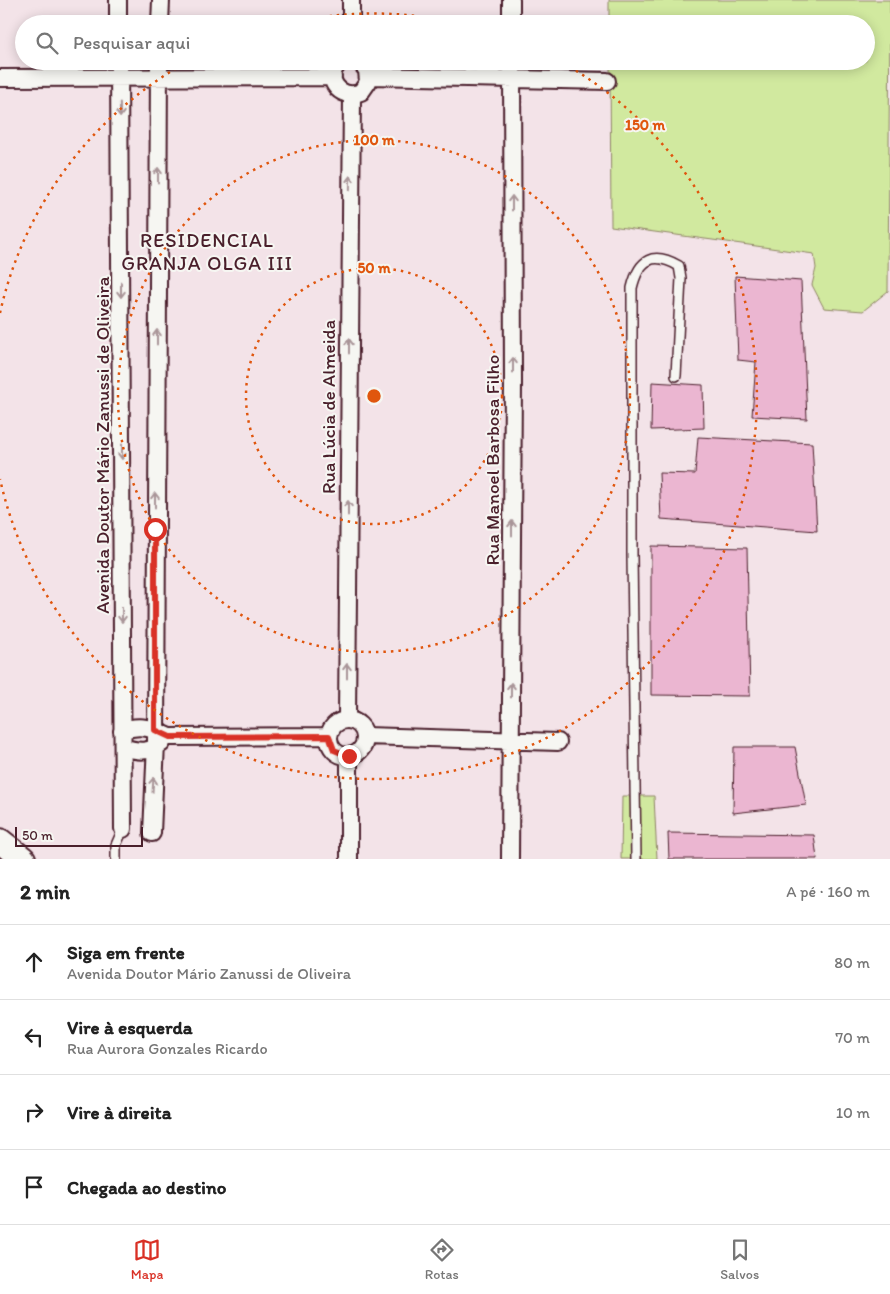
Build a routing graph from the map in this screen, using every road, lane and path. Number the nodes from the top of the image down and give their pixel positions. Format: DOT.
graph roads {
  1 [pos="118,0"];
  2 [pos="161,0"];
  3 [pos="351,0"];
  4 [pos="511,0"];
  5 [pos="118,15"];
  6 [pos="160,15"];
  7 [pos="351,15"];
  8 [pos="511,15"];
  9 [pos="107,70"];
  10 [pos="120,70"];
  11 [pos="159,70"];
  12 [pos="198,70"];
  13 [pos="335,70"];
  14 [pos="367,70"];
  15 [pos="512,70"];
  16 [pos="369,76"];
  17 [pos="333,77"];
  18 [pos="0,78"];
  19 [pos="512,80"];
  20 [pos="607,81"];
  21 [pos="352,95"];
  22 [pos="676,376"];
  23 [pos="347,719"];
  24 [pos="162,733"];
  25 [pos="329,736"];
  26 [pos="366,736"];
  27 [pos="123,739"];
  28 [pos="511,739"];
  29 [pos="558,742"];
  30 [pos="155,748"];
  31 [pos="349,756"];
  32 [pos="122,829"];
  33 [pos="152,833"];
  34 [pos="0,841"];
  35 [pos="23,859"];
  36 [pos="116,859"];
  37 [pos="122,859"];
  38 [pos="349,859"];
  39 [pos="510,859"];
  40 [pos="636,859"];
  1 -- 5 [label="street"];
  2 -- 6 [label="street"];
  3 -- 7 [label="street"];
  4 -- 8 [label="street"];
  9 -- 18 [label="street"];
  10 -- 27 [label="street, Avenida Doutor Mário Zanussi de Oliveira, one-way"];
  24 -- 11 [label="street, one-way"];
  12 -- 17 [label="street"];
  13 -- 17 [label="street"];
  14 -- 16 [label="street"];
  15 -- 19 [label="street, Rua Manoel Barbosa Filho"];
  16 -- 19 [label="street"];
  16 -- 21 [label="street"];
  17 -- 21 [label="street"];
  19 -- 20 [label="street"];
  28 -- 19 [label="street, Rua Manoel Barbosa Filho, one-way"];
  23 -- 21 [label="street, Rua Lúcia de Almeida, one-way"];
  22 -- 40 [label="lane"];
  23 -- 25 [label="street"];
  23 -- 26 [label="street"];
  24 -- 25 [label="street"];
  24 -- 27 [label="street"];
  24 -- 30 [label="street"];
  25 -- 31 [label="street"];
  26 -- 28 [label="street"];
  26 -- 31 [label="street"];
  27 -- 30 [label="street"];
  27 -- 32 [label="street, Avenida Doutor Mário Zanussi de Oliveira"];
  28 -- 29 [label="street"];
  28 -- 39 [label="street, Rua Manoel Barbosa Filho"];
  33 -- 30 [label="street, one-way"];
  31 -- 38 [label="street"];
  32 -- 36 [label="lane, Avenida Doutor Mário Zanussi de Oliveira"];
  32 -- 37 [label="lane, Avenida Doutor Mário Zanussi de Oliveira"];
  34 -- 35 [label="street"];
}
